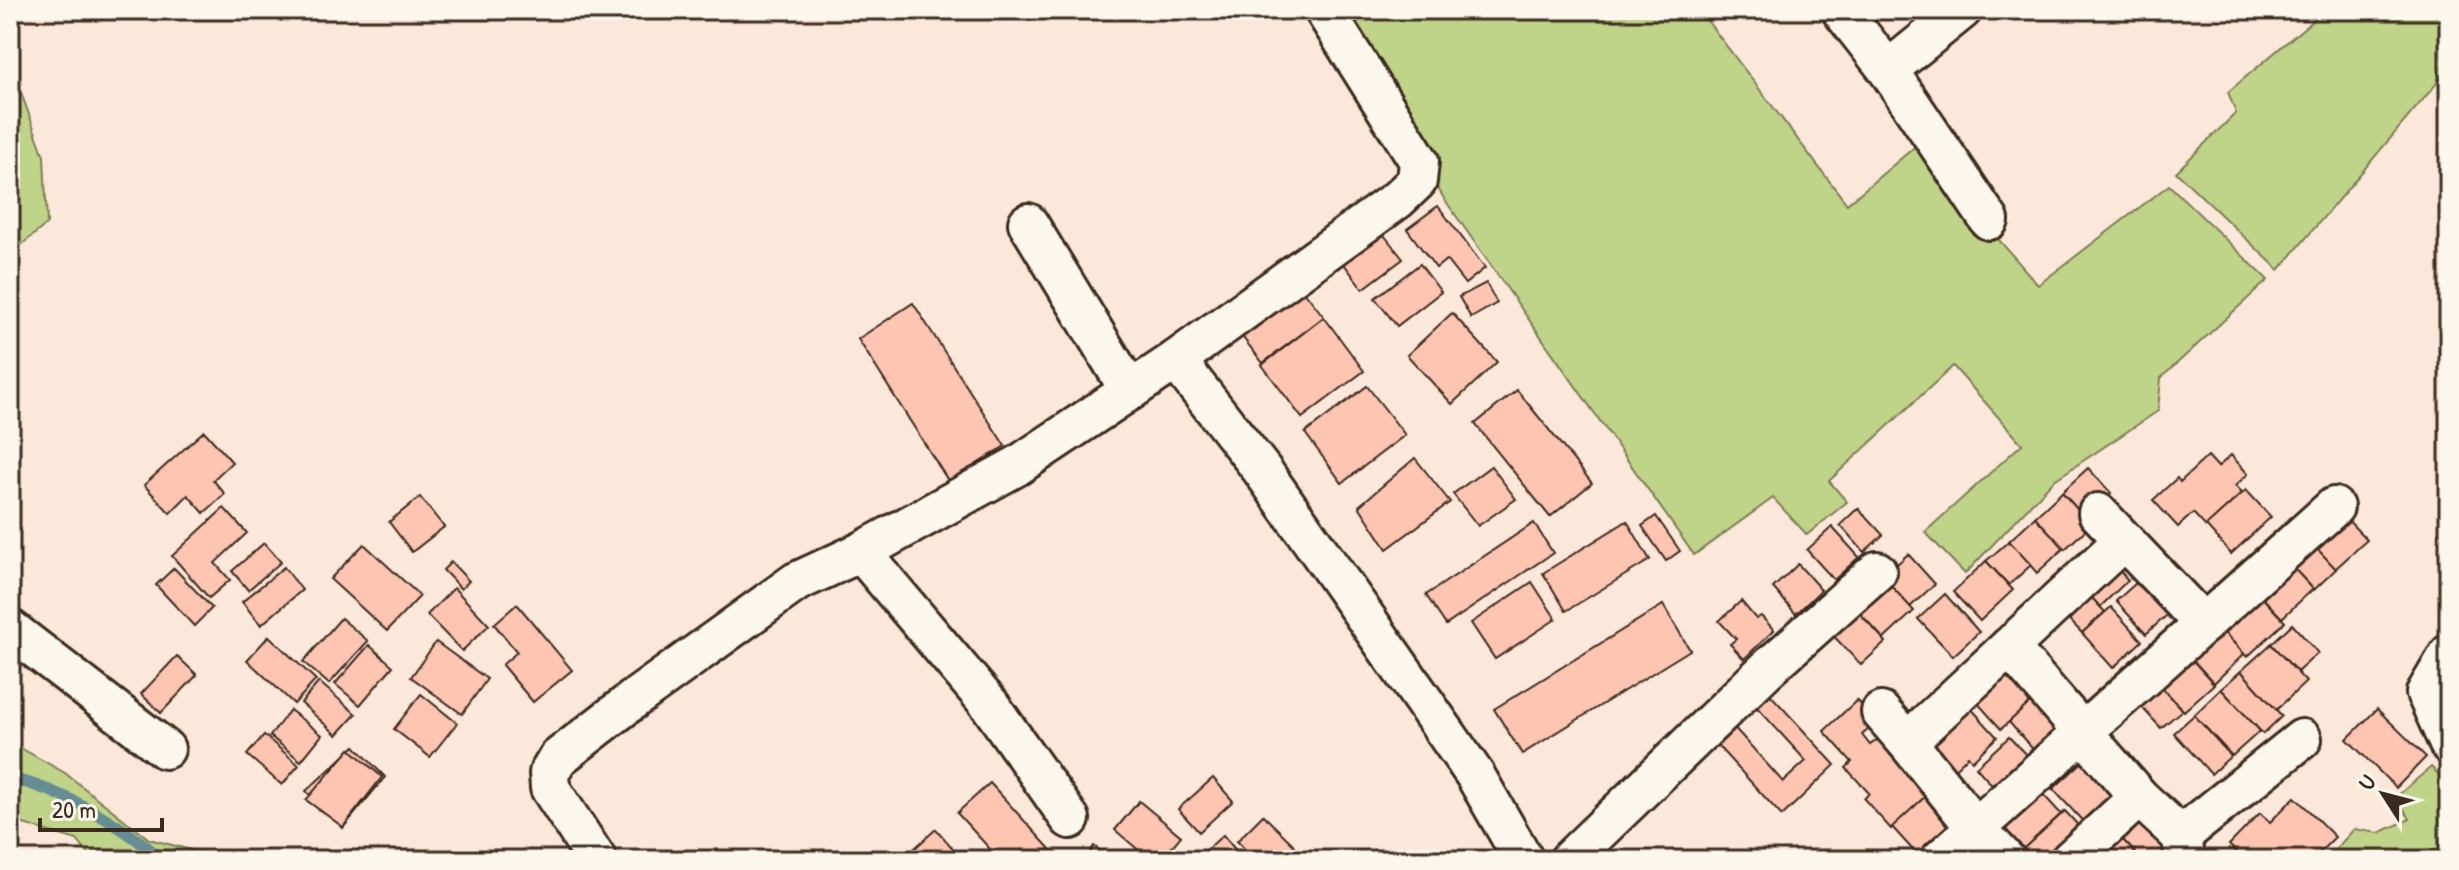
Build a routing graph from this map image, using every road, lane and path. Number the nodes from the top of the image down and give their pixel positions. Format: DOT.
graph roads {
  1 [pos="1324,10"];
  2 [pos="1841,10"];
  3 [pos="1962,10"];
  4 [pos="1888,70"];
  5 [pos="1989,220"];
  6 [pos="1028,223"];
  7 [pos="1176,360"];
  8 [pos="1130,391"];
  9 [pos="2334,507"];
  10 [pos="2098,513"];
  11 [pos="2123,541"];
  12 [pos="861,552"];
  13 [pos="1877,571"];
  14 [pos="2204,624"];
  15 [pos="10,629"];
  16 [pos="2009,647"];
  17 [pos="2449,654"];
  18 [pos="1881,712"];
  19 [pos="2084,732"];
  20 [pos="2302,739"];
  21 [pos="1907,742"];
  22 [pos="2449,744"];
  23 [pos="165,749"];
  24 [pos="2139,797"];
  25 [pos="1070,819"];
  26 [pos="1975,827"];
  27 [pos="2183,848"];
  28 [pos="597,860"];
  29 [pos="1524,860"];
  30 [pos="1569,860"];
  31 [pos="1940,860"];
  32 [pos="2006,860"];
  33 [pos="2070,860"];
  1 -- 7 [label="street"];
  2 -- 4 [label="street"];
  3 -- 4 [label="street"];
  4 -- 5 [label="street"];
  6 -- 8 [label="street"];
  7 -- 8 [label="street"];
  7 -- 29 [label="street"];
  8 -- 12 [label="street"];
  9 -- 14 [label="street"];
  10 -- 11 [label="street"];
  11 -- 14 [label="street"];
  11 -- 16 [label="street"];
  12 -- 25 [label="street"];
  12 -- 28 [label="street"];
  13 -- 30 [label="street"];
  14 -- 19 [label="street"];
  15 -- 23 [label="street"];
  16 -- 19 [label="street"];
  16 -- 21 [label="street"];
  17 -- 22 [label="street"];
  18 -- 21 [label="street"];
  19 -- 24 [label="street"];
  19 -- 26 [label="street"];
  20 -- 27 [label="street"];
  21 -- 26 [label="street"];
  24 -- 27 [label="street"];
  24 -- 33 [label="street"];
  26 -- 31 [label="street"];
  26 -- 32 [label="street"];
}
